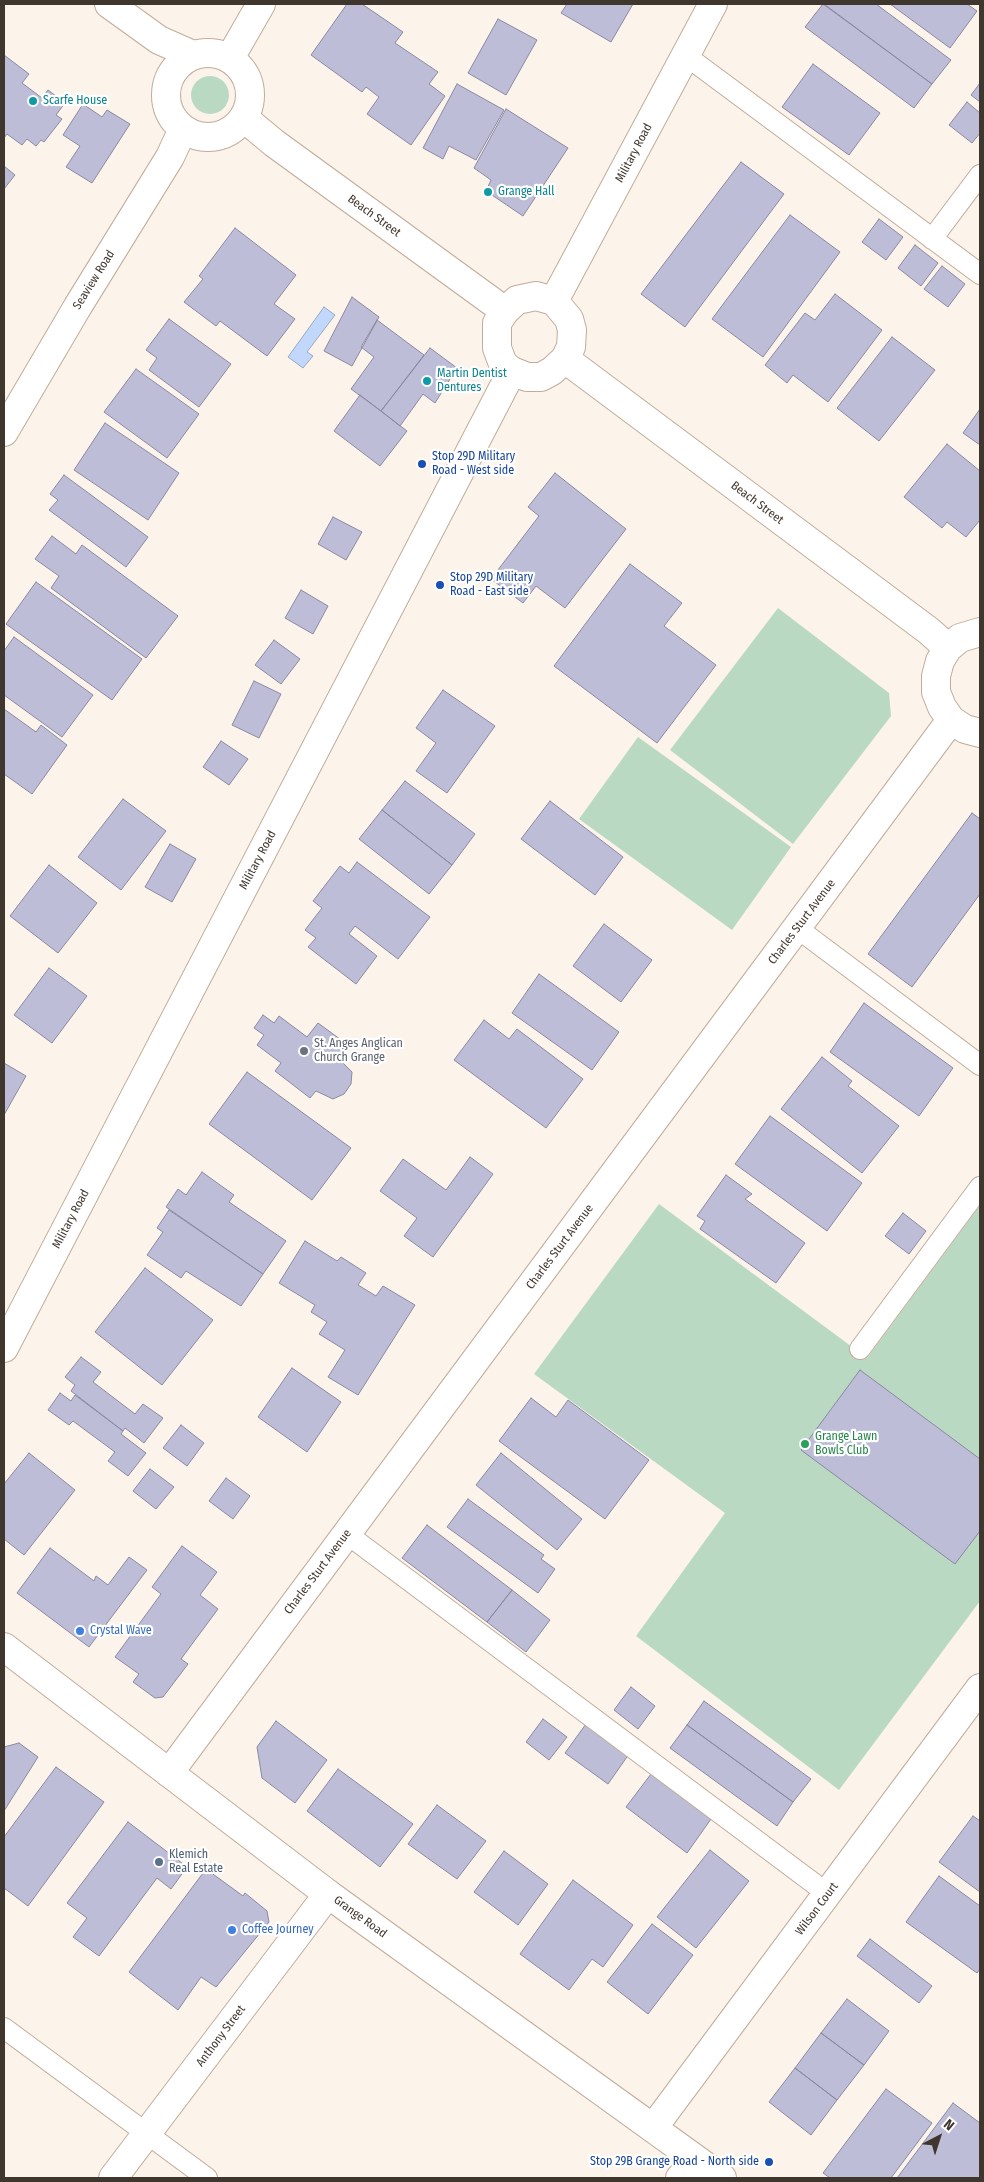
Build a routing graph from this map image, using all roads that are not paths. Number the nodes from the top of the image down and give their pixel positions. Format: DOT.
graph roads {
  1 [pos="110,4"];
  2 [pos="261,4"];
  3 [pos="713,4"];
  4 [pos="193,55"];
  5 [pos="685,56"];
  6 [pos="230,58"];
  7 [pos="244,118"];
  8 [pos="183,129"];
  9 [pos="980,175"];
  10 [pos="932,239"];
  11 [pos="980,274"];
  12 [pos="554,301"];
  13 [pos="504,311"];
  14 [pos="566,360"];
  15 [pos="512,371"];
  16 [pos="4,432"];
  17 [pos="980,632"];
  18 [pos="948,648"];
  19 [pos="951,720"];
  20 [pos="980,734"];
  21 [pos="797,928"];
  22 [pos="980,1065"];
  23 [pos="980,1187"];
  24 [pos="4,1348"];
  25 [pos="860,1349"];
  26 [pos="347,1534"];
  27 [pos="4,1647"];
  28 [pos="980,1688"];
  29 [pos="168,1773"];
  30 [pos="328,1894"];
  31 [pos="828,1894"];
  32 [pos="4,2028"];
  33 [pos="653,2128"];
  34 [pos="147,2134"];
  35 [pos="688,2169"];
  36 [pos="113,2178"];
  37 [pos="207,2178"];
  38 [pos="722,2178"];
  1 -- 4 [label="street"];
  2 -- 6 [label="street"];
  3 -- 5 [label="street, Military Road"];
  4 -- 6 [label="street"];
  4 -- 8 [label="street"];
  5 -- 10 [label="lane"];
  5 -- 12 [label="street, Military Road"];
  6 -- 7 [label="street"];
  7 -- 8 [label="street"];
  7 -- 13 [label="street, Beach Street"];
  8 -- 16 [label="street, Seaview Road"];
  9 -- 10 [label="lane"];
  10 -- 11 [label="lane"];
  12 -- 13 [label="street"];
  12 -- 14 [label="street"];
  13 -- 15 [label="street"];
  14 -- 15 [label="street"];
  14 -- 18 [label="street, Beach Street"];
  15 -- 24 [label="street, Military Road"];
  17 -- 18 [label="street"];
  18 -- 19 [label="street"];
  19 -- 20 [label="street"];
  19 -- 21 [label="street, Charles Sturt Avenue"];
  21 -- 22 [label="lane"];
  21 -- 26 [label="street, Charles Sturt Avenue"];
  23 -- 25 [label="lane"];
  26 -- 29 [label="street, Charles Sturt Avenue"];
  26 -- 31 [label="lane"];
  27 -- 29 [label="street, Grange Road"];
  28 -- 31 [label="street, Wilson Court"];
  29 -- 30 [label="street, Grange Road"];
  30 -- 33 [label="street, Grange Road"];
  30 -- 34 [label="street, Anthony Street"];
  31 -- 33 [label="street, Wilson Court"];
  32 -- 34 [label="lane"];
  33 -- 35 [label="street, Grange Road"];
  34 -- 36 [label="street, Anthony Street"];
  34 -- 37 [label="lane"];
  35 -- 38 [label="street, Grange Road"];
}
